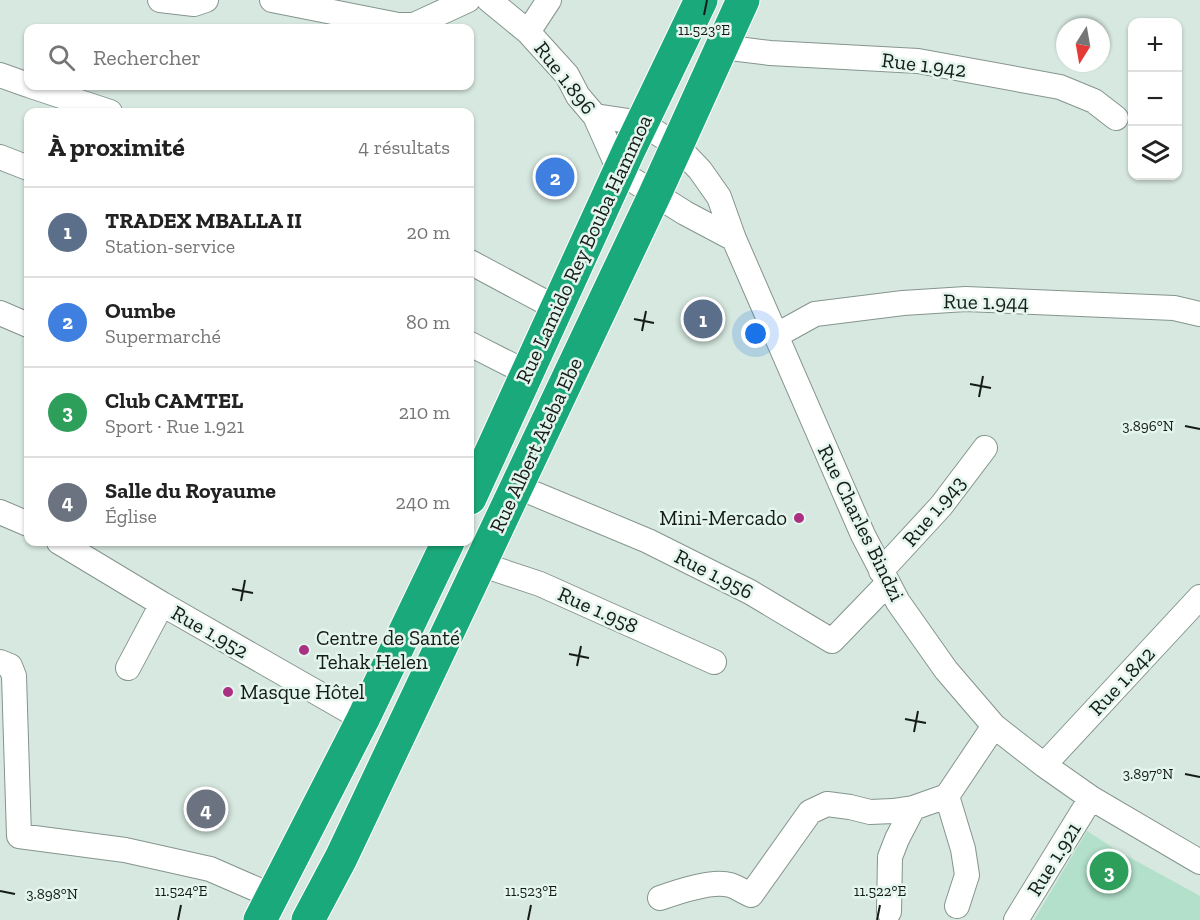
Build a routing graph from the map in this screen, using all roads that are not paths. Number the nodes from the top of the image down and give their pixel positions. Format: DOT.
graph roads {
  1 [pos="160,0"];
  2 [pos="206,0"];
  3 [pos="272,0"];
  4 [pos="468,0"];
  5 [pos="489,0"];
  6 [pos="549,0"];
  7 [pos="701,0"];
  8 [pos="743,0"];
  9 [pos="388,24"];
  10 [pos="416,24"];
  11 [pos="528,32"];
  12 [pos="722,47"];
  13 [pos="0,75"];
  14 [pos="24,83"];
  15 [pos="45,90"];
  16 [pos="98,108"];
  17 [pos="595,116"];
  18 [pos="1116,118"];
  19 [pos="642,123"];
  20 [pos="677,146"];
  21 [pos="0,157"];
  22 [pos="24,166"];
  23 [pos="620,172"];
  24 [pos="655,194"];
  25 [pos="734,239"];
  26 [pos="474,264"];
  27 [pos="556,308"];
  28 [pos="0,313"];
  29 [pos="1200,314"];
  30 [pos="24,323"];
  31 [pos="777,334"];
  32 [pos="474,346"];
  33 [pos="527,373"];
  34 [pos="985,448"];
  35 [pos="516,486"];
  36 [pos="474,489"];
  37 [pos="0,512"];
  38 [pos="24,522"];
  39 [pos="66,546"];
  40 [pos="446,546"];
  41 [pos="480,564"];
  42 [pos="884,577"];
  43 [pos="1200,597"];
  44 [pos="162,604"];
  45 [pos="0,662"];
  46 [pos="714,662"];
  47 [pos="128,668"];
  48 [pos="363,719"];
  49 [pos="994,726"];
  50 [pos="1044,765"];
  51 [pos="947,796"];
  52 [pos="1091,798"];
  53 [pos="913,808"];
  54 [pos="9,836"];
  55 [pos="1200,862"];
  56 [pos="660,898"];
  57 [pos="957,906"];
  58 [pos="266,908"];
  59 [pos="889,912"];
  60 [pos="308,920"];
  61 [pos="1016,920"];
  1 -- 2 [label="street"];
  3 -- 9 [label="street"];
  4 -- 10 [label="street"];
  5 -- 11 [label="street, Rue 1.896"];
  6 -- 11 [label="street"];
  7 -- 19 [label="highway, Rue Lamido Rey Bouba Hammoa"];
  8 -- 12 [label="highway, Rue Albert Ateba Ebe"];
  11 -- 17 [label="street, Rue 1.896"];
  12 -- 18 [label="street, Rue 1.942"];
  12 -- 20 [label="highway, Rue Albert Ateba Ebe"];
  13 -- 14 [label="street"];
  15 -- 16 [label="street"];
  17 -- 19 [label="street, Rue Charles Bindzi"];
  17 -- 23 [label="street, Rue 1.896"];
  19 -- 20 [label="street, Rue Charles Bindzi"];
  19 -- 23 [label="highway, Rue Lamido Rey Bouba Hammoa"];
  20 -- 24 [label="highway, Rue Albert Ateba Ebe"];
  20 -- 25 [label="street, Rue Charles Bindzi"];
  21 -- 22 [label="street"];
  23 -- 24 [label="street"];
  23 -- 27 [label="highway, Rue Lamido Rey Bouba Hammoa"];
  24 -- 25 [label="street"];
  24 -- 35 [label="highway, Rue Albert Ateba Ebe"];
  25 -- 31 [label="street, Rue Charles Bindzi"];
  26 -- 27 [label="street"];
  27 -- 33 [label="highway, Rue Lamido Rey Bouba Hammoa"];
  28 -- 30 [label="street"];
  29 -- 31 [label="street, Rue 1.944"];
  31 -- 42 [label="street, Rue Charles Bindzi"];
  32 -- 33 [label="street"];
  33 -- 36 [label="highway, Rue Lamido Rey Bouba Hammoa"];
  34 -- 42 [label="street, Rue 1.943"];
  35 -- 41 [label="highway, Rue Albert Ateba Ebe"];
  35 -- 42 [label="street, Rue 1.956"];
  37 -- 38 [label="street"];
  39 -- 44 [label="street, Rue 1.952"];
  40 -- 48 [label="highway"];
  41 -- 46 [label="street, Rue 1.958"];
  41 -- 60 [label="highway, Rue Albert Ateba Ebe"];
  42 -- 49 [label="street, Rue Charles Bindzi"];
  43 -- 50 [label="street, Rue 1.842"];
  44 -- 47 [label="street"];
  44 -- 48 [label="street, Rue 1.952"];
  45 -- 54 [label="street"];
  48 -- 58 [label="highway"];
  49 -- 50 [label="street, Rue Charles Bindzi"];
  49 -- 51 [label="street"];
  50 -- 52 [label="street, Rue Charles Bindzi"];
  51 -- 53 [label="street"];
  51 -- 57 [label="street"];
  52 -- 55 [label="street, Rue Charles Bindzi"];
  52 -- 61 [label="street, Rue 1.921"];
  53 -- 56 [label="street"];
  53 -- 59 [label="street"];
  54 -- 58 [label="street"];
}
